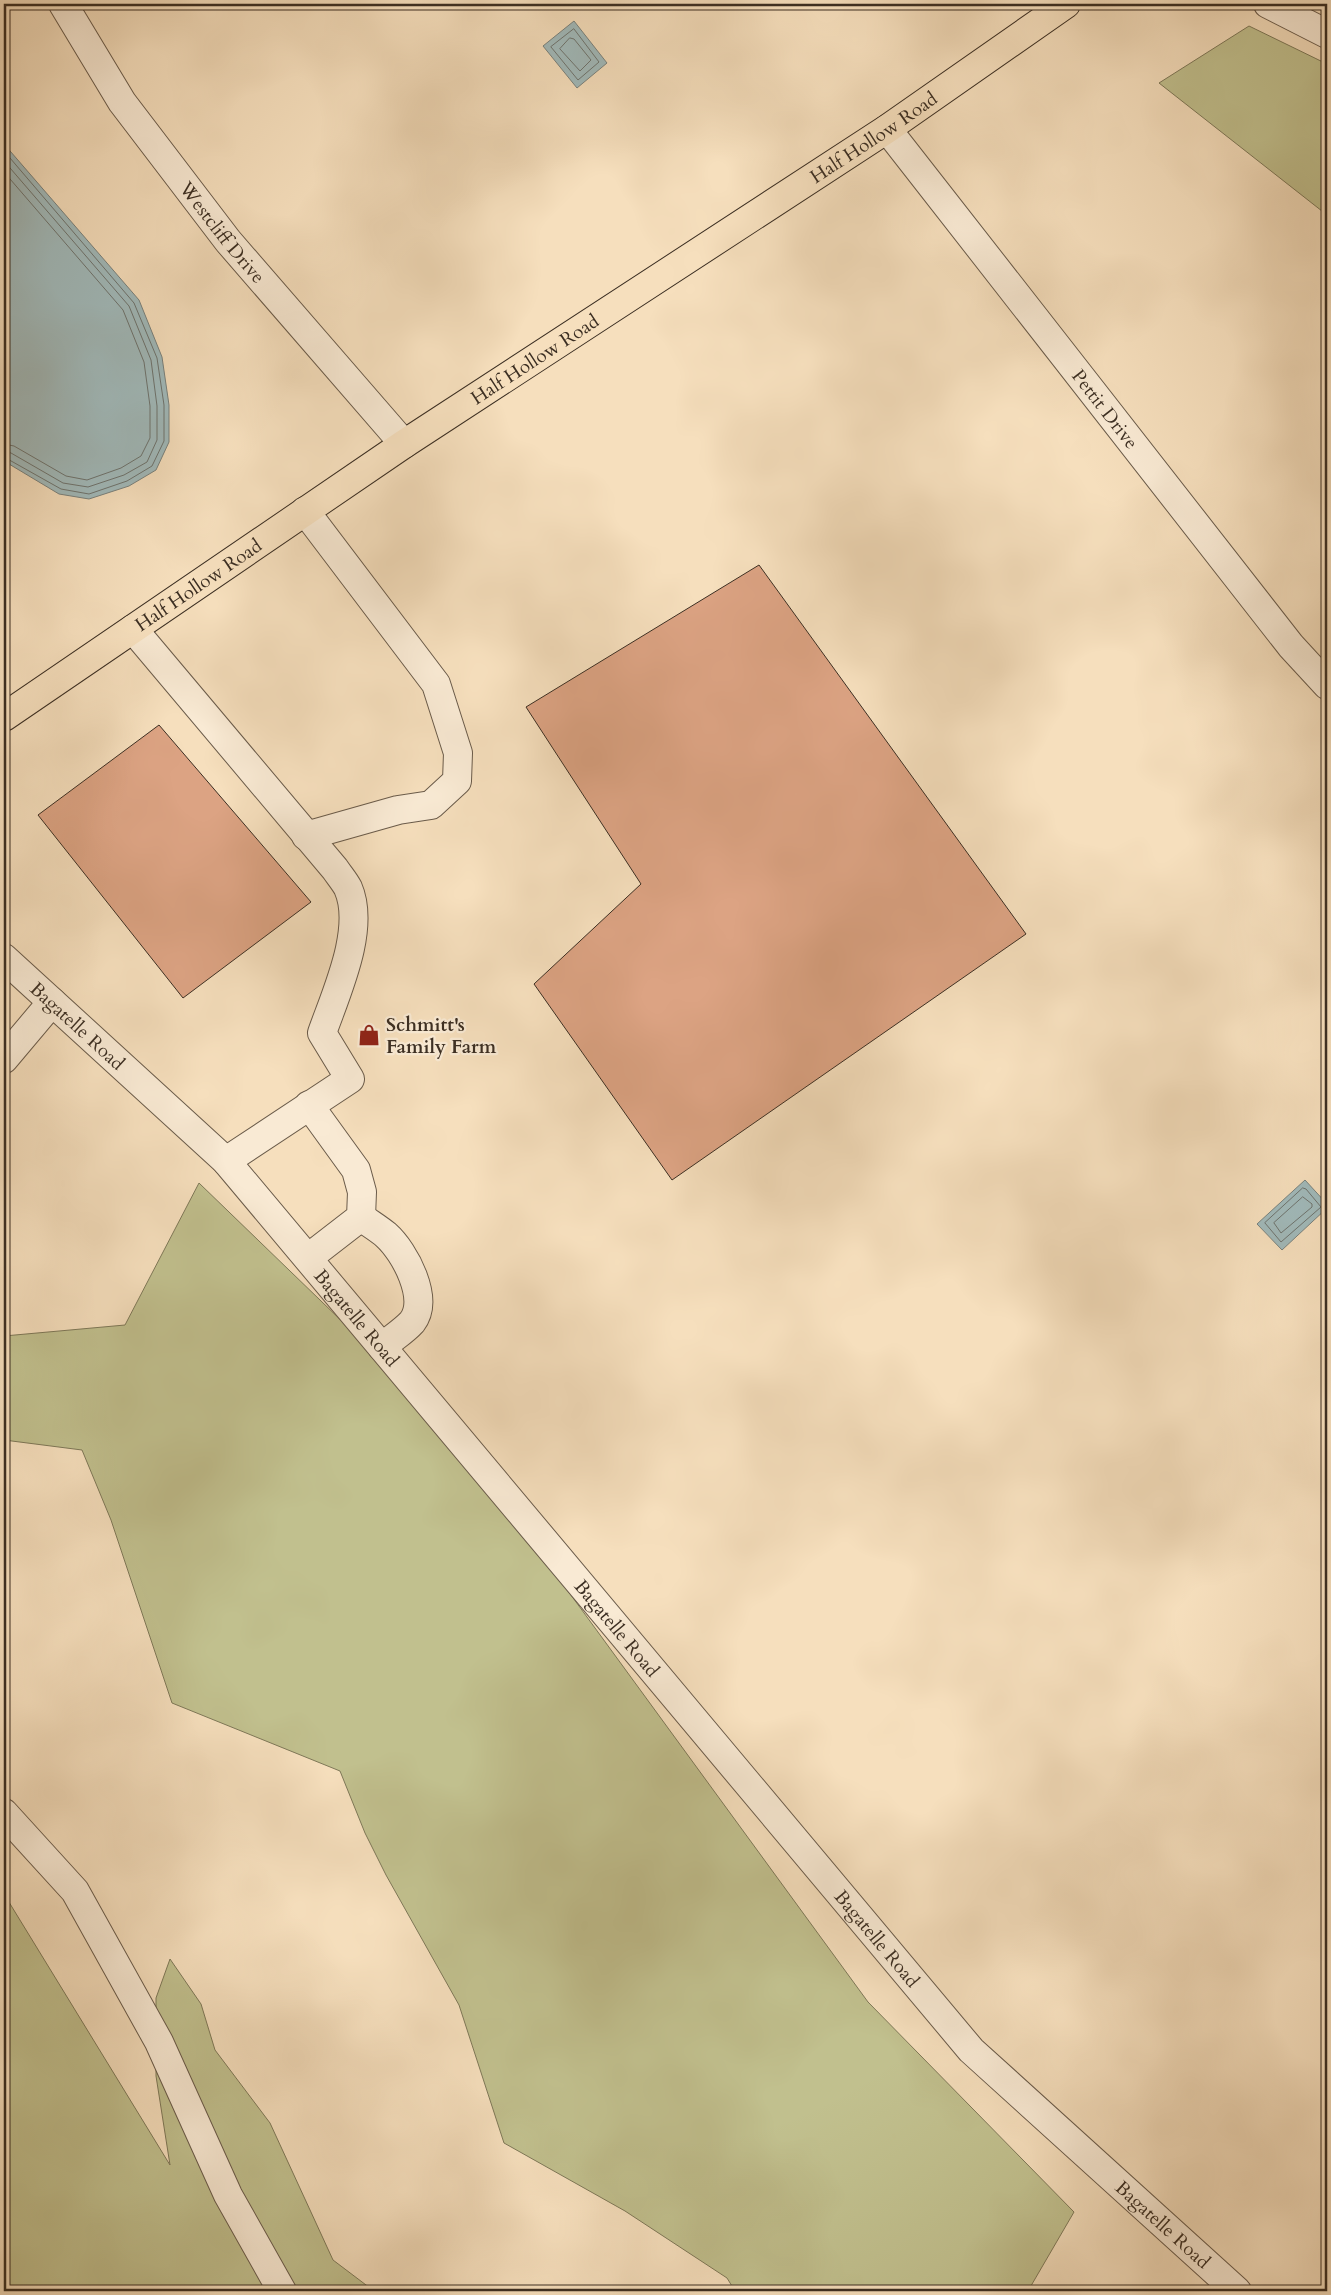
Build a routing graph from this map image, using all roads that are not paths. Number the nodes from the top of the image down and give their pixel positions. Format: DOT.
graph roads {
  1 [pos="64,4"];
  2 [pos="1066,4"];
  3 [pos="1268,4"];
  4 [pos="1327,34"];
  5 [pos="887,129"];
  6 [pos="404,444"];
  7 [pos="305,511"];
  8 [pos="133,629"];
  9 [pos="1327,685"];
  10 [pos="4,717"];
  11 [pos="306,836"];
  12 [pos="4,958"];
  13 [pos="52,1002"];
  14 [pos="4,1059"];
  15 [pos="310,1105"];
  16 [pos="226,1161"];
  17 [pos="361,1217"];
  18 [pos="308,1258"];
  19 [pos="382,1347"];
  20 [pos="4,1812"];
  21 [pos="282,2291"];
  22 [pos="1237,2291"];
  1 -- 6 [label="street, Westcliff Drive"];
  2 -- 5 [label="main road, Half Hollow Road"];
  3 -- 4 [label="street"];
  5 -- 6 [label="main road, Half Hollow Road"];
  5 -- 9 [label="street, Pettit Drive"];
  6 -- 7 [label="main road, Half Hollow Road"];
  7 -- 8 [label="main road, Half Hollow Road"];
  7 -- 11 [label="street"];
  8 -- 10 [label="main road, Half Hollow Road"];
  8 -- 11 [label="street"];
  11 -- 15 [label="street"];
  12 -- 13 [label="street, Bagatelle Road"];
  13 -- 14 [label="street"];
  13 -- 16 [label="street, Bagatelle Road"];
  15 -- 16 [label="street"];
  15 -- 17 [label="street"];
  16 -- 18 [label="street, Bagatelle Road"];
  17 -- 18 [label="street"];
  17 -- 19 [label="street"];
  18 -- 19 [label="street, Bagatelle Road"];
  19 -- 22 [label="street, Bagatelle Road"];
  20 -- 21 [label="street"];
}
